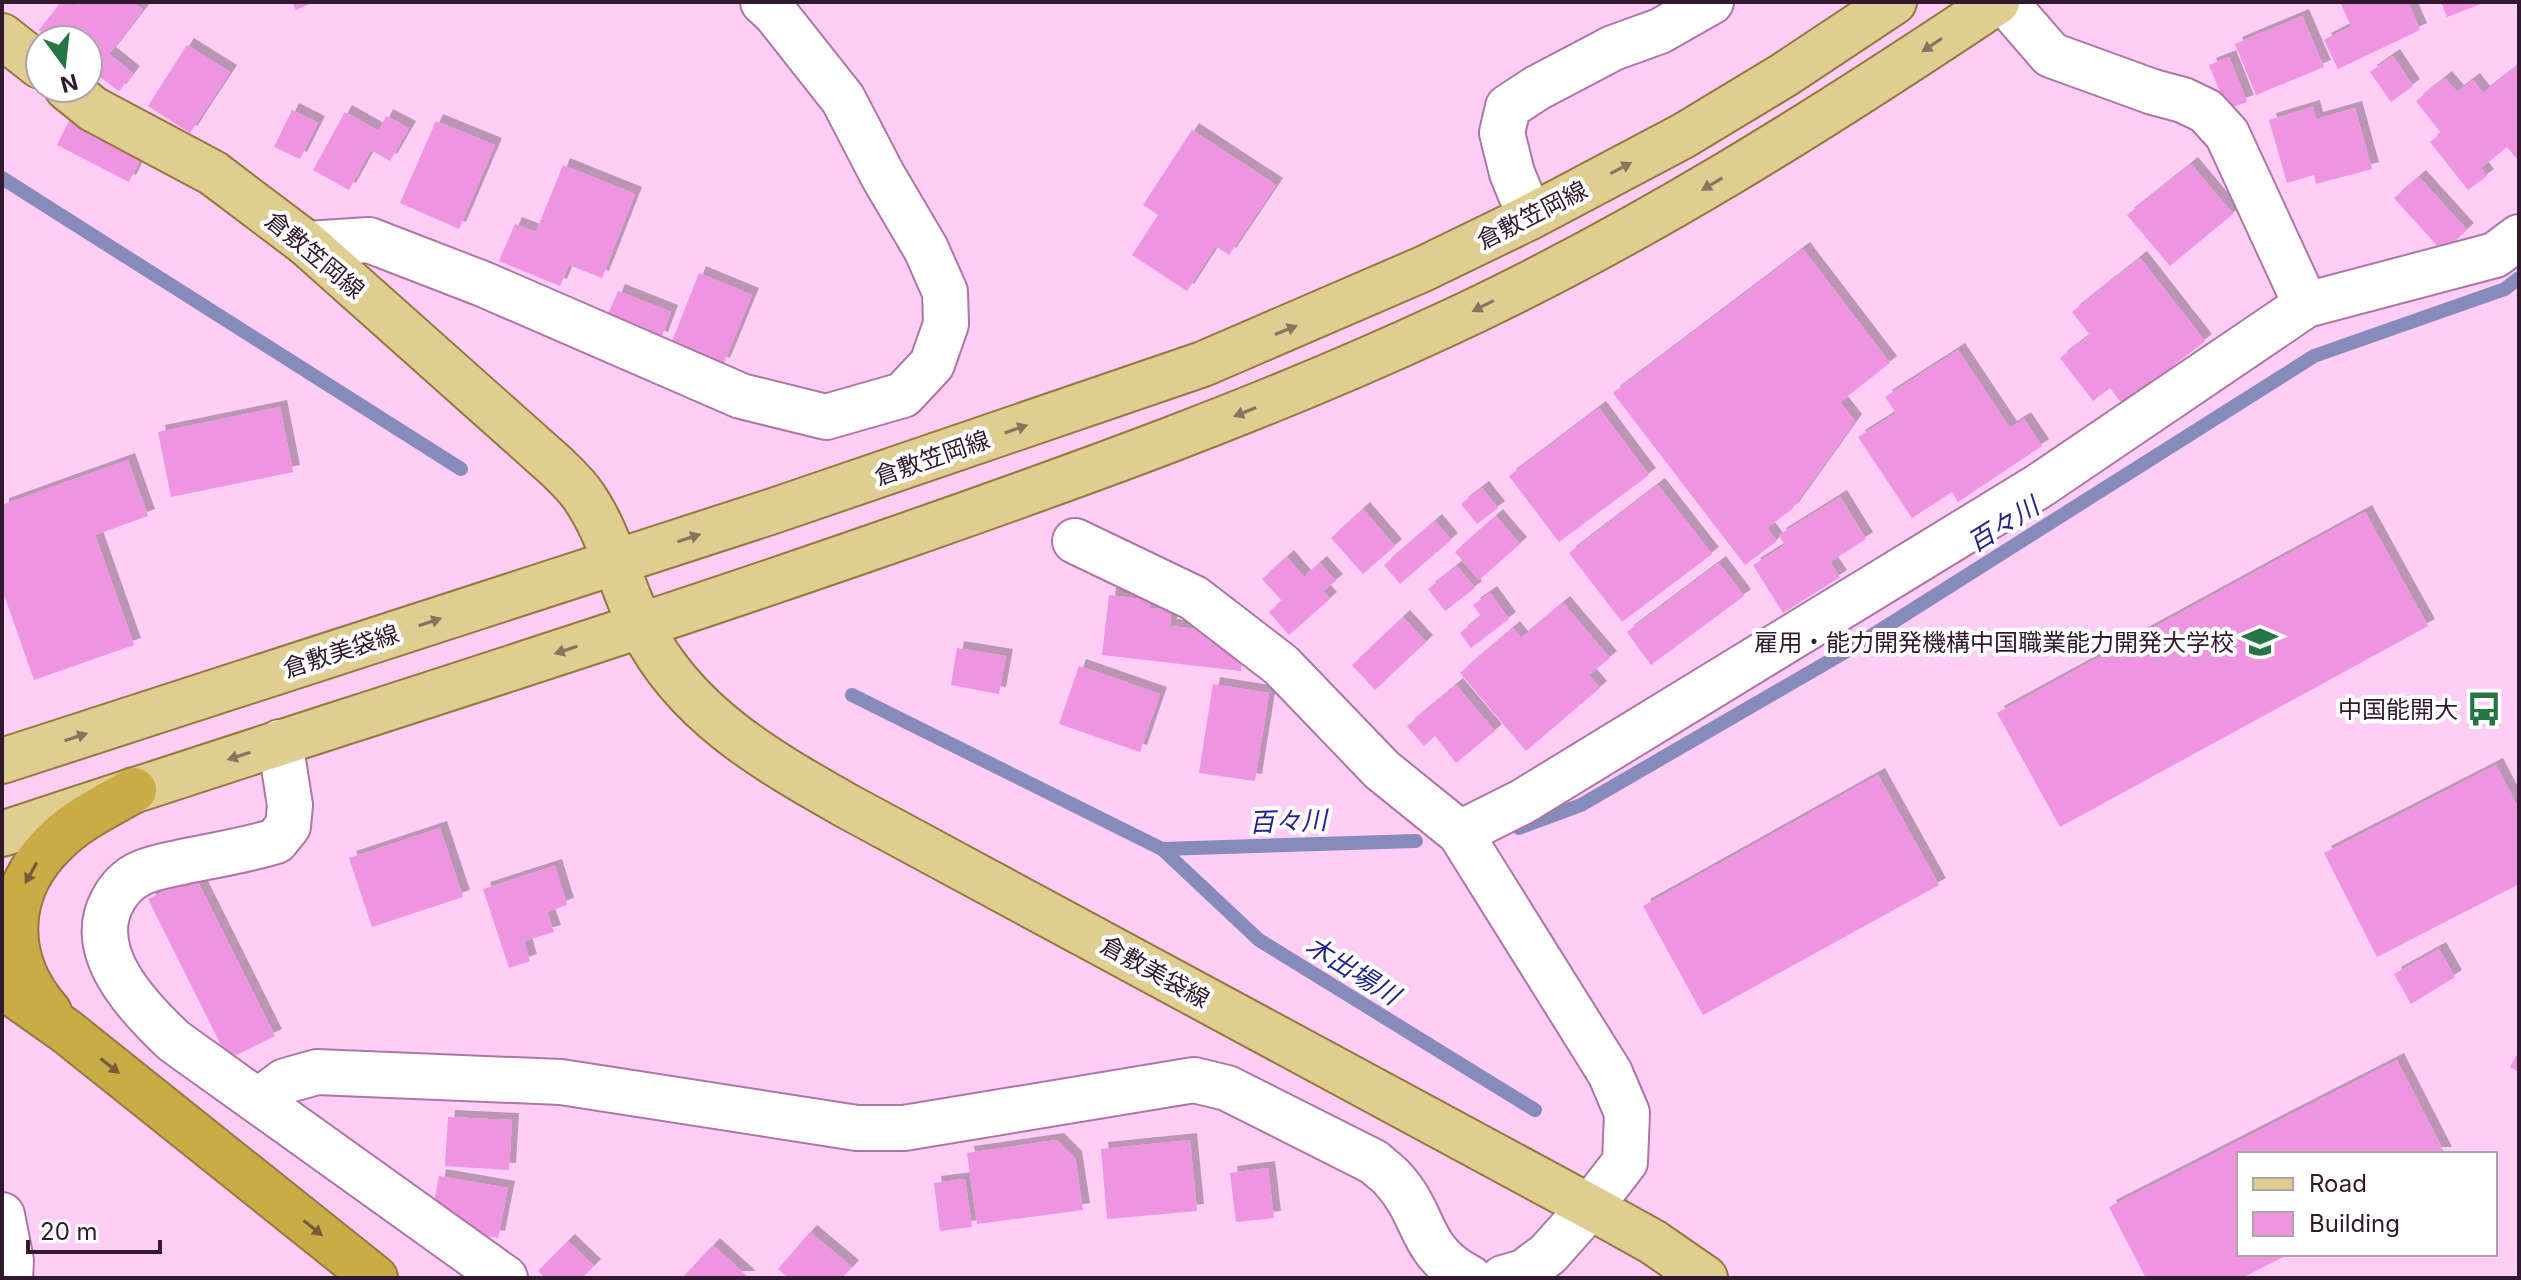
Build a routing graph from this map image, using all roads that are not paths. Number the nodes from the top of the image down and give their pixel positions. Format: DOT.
graph roads {
  1 [pos="763,2"];
  2 [pos="1711,2"];
  3 [pos="1894,2"];
  4 [pos="1997,2"];
  5 [pos="2005,2"];
  6 [pos="2,36"];
  7 [pos="24,53"];
  8 [pos="87,104"];
  9 [pos="1530,217"];
  10 [pos="2519,237"];
  11 [pos="307,244"];
  12 [pos="2306,305"];
  13 [pos="1075,541"];
  14 [pos="615,562"];
  15 [pos="641,626"];
  16 [pos="280,742"];
  17 [pos="2,761"];
  18 [pos="134,790"];
  19 [pos="1460,833"];
  20 [pos="2,834"];
  21 [pos="2,986"];
  22 [pos="66,1031"];
  23 [pos="258,1101"];
  24 [pos="1590,1207"];
  25 [pos="2,1215"];
  26 [pos="10,1278"];
  27 [pos="375,1278"];
  28 [pos="505,1278"];
  29 [pos="1470,1278"];
  30 [pos="1503,1278"];
  31 [pos="1705,1278"];
  1 -- 11 [label="street"];
  2 -- 9 [label="street"];
  9 -- 3 [label="main road, 倉敷笠岡線, one-way"];
  4 -- 15 [label="main road, one-way"];
  5 -- 12 [label="street"];
  6 -- 7 [label="main road"];
  8 -- 11 [label="main road, 倉敷笠岡線"];
  14 -- 9 [label="main road, 倉敷笠岡線, one-way"];
  10 -- 12 [label="street"];
  11 -- 14 [label="main road, 倉敷笠岡線"];
  12 -- 19 [label="street"];
  13 -- 19 [label="street"];
  14 -- 15 [label="main road, 倉敷美袋線"];
  17 -- 14 [label="main road, 倉敷美袋線, one-way"];
  15 -- 16 [label="main road, one-way"];
  15 -- 24 [label="main road, 倉敷美袋線"];
  16 -- 18 [label="main road, one-way"];
  16 -- 23 [label="street"];
  18 -- 20 [label="main road"];
  18 -- 22 [label="highway, one-way"];
  19 -- 24 [label="street"];
  21 -- 22 [label="highway"];
  22 -- 27 [label="highway, one-way"];
  23 -- 28 [label="street"];
  23 -- 29 [label="street"];
  24 -- 30 [label="street"];
  24 -- 31 [label="main road, 倉敷美袋線"];
  25 -- 26 [label="street"];
}
